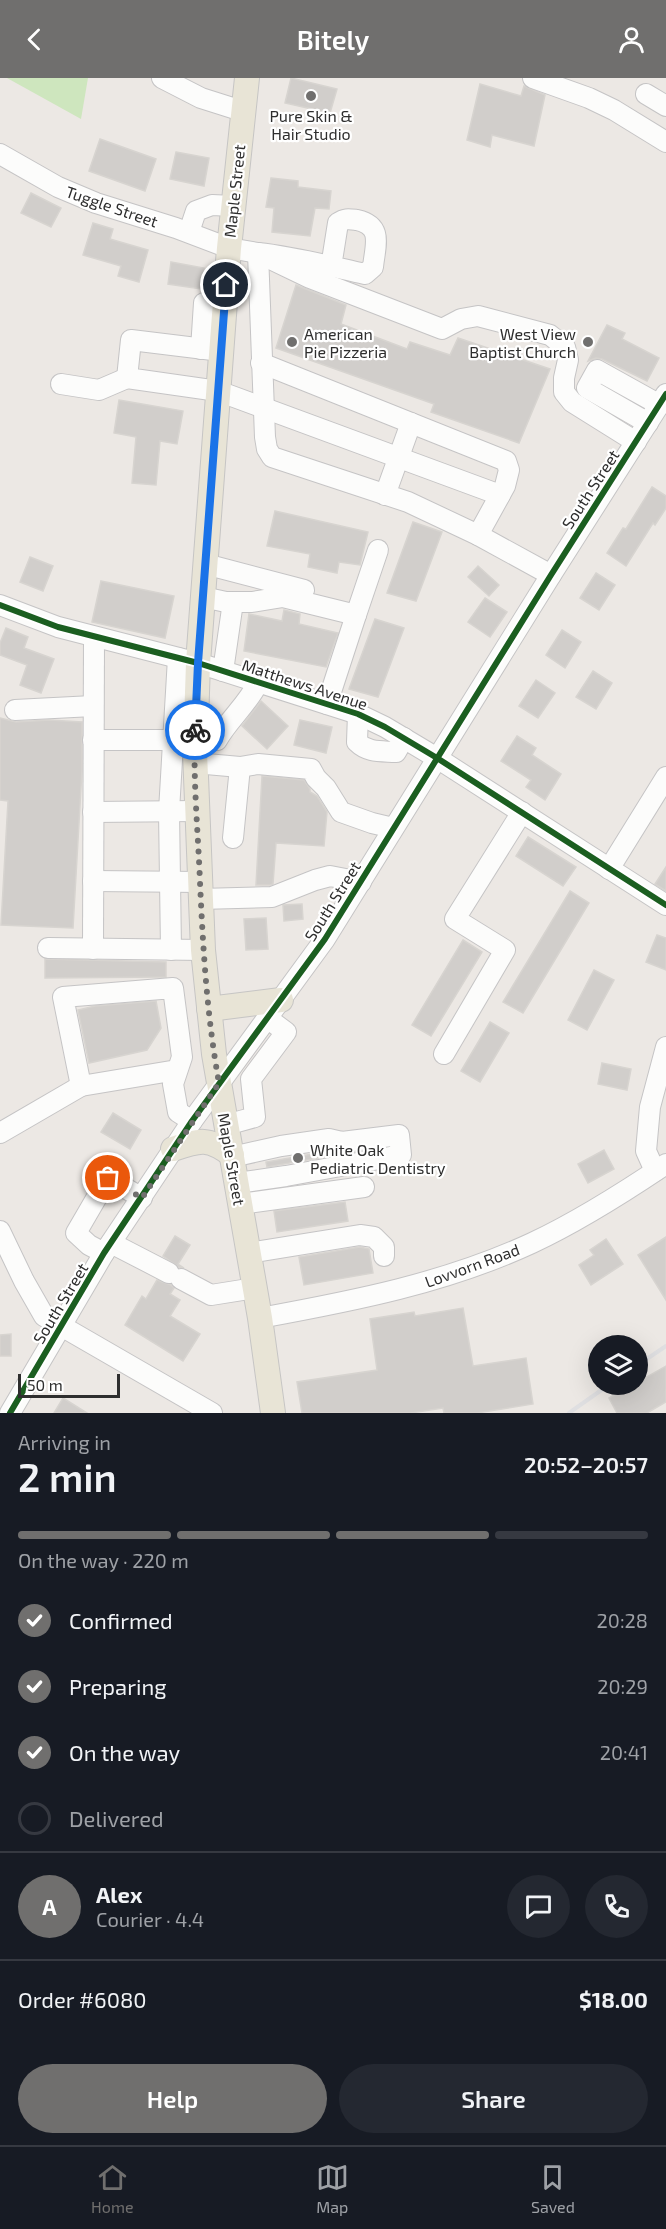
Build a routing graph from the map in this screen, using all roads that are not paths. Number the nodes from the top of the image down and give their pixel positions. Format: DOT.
graph roads {
  1 [pos="162,78"];
  2 [pos="247,78"];
  3 [pos="533,78"];
  4 [pos="646,94"];
  5 [pos="666,106"];
  6 [pos="242,111"];
  7 [pos="666,142"];
  8 [pos="0,154"];
  9 [pos="233,206"];
  10 [pos="189,232"];
  11 [pos="229,248"];
  12 [pos="258,253"];
  13 [pos="331,267"];
  14 [pos="211,350"];
  15 [pos="261,363"];
  16 [pos="127,378"];
  17 [pos="61,384"];
  18 [pos="218,391"];
  19 [pos="663,400"];
  20 [pos="264,407"];
  21 [pos="411,423"];
  22 [pos="648,423"];
  23 [pos="636,442"];
  24 [pos="399,458"];
  25 [pos="385,495"];
  26 [pos="500,495"];
  27 [pos="478,535"];
  28 [pos="378,550"];
  29 [pos="206,564"];
  30 [pos="551,575"];
  31 [pos="203,597"];
  32 [pos="233,602"];
  33 [pos="0,604"];
  34 [pos="359,609"];
  35 [pos="94,637"];
  36 [pos="188,661"];
  37 [pos="223,671"];
  38 [pos="258,683"];
  39 [pos="327,704"];
  40 [pos="93,706"];
  41 [pos="15,710"];
  42 [pos="358,714"];
  43 [pos="404,738"];
  44 [pos="93,740"];
  45 [pos="187,748"];
  46 [pos="437,758"];
  47 [pos="240,767"];
  48 [pos="666,777"];
  49 [pos="169,811"];
  50 [pos="197,811"];
  51 [pos="93,812"];
  52 [pos="522,812"];
  53 [pos="393,828"];
  54 [pos="233,838"];
  55 [pos="609,869"];
  56 [pos="93,881"];
  57 [pos="170,881"];
  58 [pos="361,882"];
  59 [pos="200,890"];
  60 [pos="666,905"];
  61 [pos="48,948"];
  62 [pos="93,949"];
  63 [pos="171,950"];
  64 [pos="203,950"];
  65 [pos="274,1009"];
  66 [pos="209,1010"];
  67 [pos="177,1014"];
  68 [pos="666,1047"];
  69 [pos="214,1054"];
  70 [pos="444,1054"];
  71 [pos="179,1063"];
  72 [pos="219,1083"];
  73 [pos="81,1086"];
  74 [pos="192,1121"];
  75 [pos="226,1125"];
  76 [pos="0,1133"];
  77 [pos="173,1149"];
  78 [pos="232,1156"];
  79 [pos="661,1168"];
  80 [pos="364,1186"];
  81 [pos="238,1193"];
  82 [pos="142,1198"];
  83 [pos="0,1231"];
  84 [pos="108,1248"];
  85 [pos="249,1253"];
  86 [pos="384,1256"];
  87 [pos="255,1288"];
  88 [pos="260,1318"];
  89 [pos="62,1326"];
  90 [pos="10,1413"];
  91 [pos="212,1413"];
  92 [pos="273,1413"];
  1 -- 6 [label="street"];
  2 -- 6 [label="main road, Maple Street"];
  3 -- 7 [label="street"];
  4 -- 5 [label="street"];
  6 -- 9 [label="main road, Maple Street"];
  8 -- 10 [label="street, Tuggle Street"];
  9 -- 10 [label="street"];
  9 -- 11 [label="main road, Maple Street"];
  10 -- 11 [label="street, Tuggle Street"];
  11 -- 12 [label="street, Tuggle Street"];
  11 -- 14 [label="main road, Maple Street"];
  12 -- 13 [label="street"];
  12 -- 15 [label="street"];
  12 -- 23 [label="street"];
  14 -- 16 [label="street"];
  14 -- 18 [label="main road, Maple Street"];
  15 -- 20 [label="street"];
  15 -- 21 [label="street"];
  16 -- 17 [label="street"];
  16 -- 18 [label="street"];
  18 -- 20 [label="street"];
  18 -- 29 [label="main road, Maple Street"];
  19 -- 22 [label="street, South Street"];
  19 -- 22 [label="street"];
  20 -- 24 [label="street"];
  20 -- 25 [label="street"];
  21 -- 24 [label="street"];
  21 -- 26 [label="street"];
  22 -- 23 [label="street, South Street"];
  23 -- 30 [label="street, South Street"];
  24 -- 25 [label="street"];
  24 -- 26 [label="street"];
  25 -- 27 [label="street"];
  26 -- 27 [label="street"];
  27 -- 30 [label="street"];
  28 -- 34 [label="street"];
  29 -- 31 [label="main road, Maple Street"];
  29 -- 34 [label="street"];
  30 -- 46 [label="street, South Street"];
  31 -- 32 [label="street"];
  31 -- 36 [label="main road, Maple Street"];
  32 -- 34 [label="street"];
  32 -- 37 [label="street"];
  33 -- 35 [label="street, Matthews Avenue"];
  34 -- 39 [label="street"];
  35 -- 36 [label="street, Matthews Avenue"];
  35 -- 40 [label="street"];
  36 -- 37 [label="street, Matthews Avenue"];
  36 -- 45 [label="main road, Maple Street"];
  37 -- 38 [label="street, Matthews Avenue"];
  38 -- 39 [label="street, Matthews Avenue"];
  38 -- 45 [label="street"];
  39 -- 42 [label="street, Matthews Avenue"];
  40 -- 41 [label="street"];
  40 -- 44 [label="street"];
  42 -- 43 [label="street, Matthews Avenue"];
  42 -- 43 [label="street"];
  43 -- 46 [label="street, Matthews Avenue"];
  44 -- 45 [label="street"];
  44 -- 51 [label="street"];
  45 -- 47 [label="street"];
  45 -- 49 [label="street"];
  45 -- 50 [label="main road, Maple Street"];
  46 -- 52 [label="street, Matthews Avenue"];
  46 -- 53 [label="street, South Street"];
  47 -- 53 [label="street"];
  47 -- 54 [label="street"];
  48 -- 55 [label="street"];
  49 -- 50 [label="street"];
  49 -- 51 [label="street"];
  49 -- 57 [label="street"];
  50 -- 59 [label="main road, Maple Street"];
  51 -- 56 [label="street"];
  52 -- 55 [label="street, Matthews Avenue"];
  52 -- 70 [label="street"];
  53 -- 58 [label="street, South Street"];
  55 -- 60 [label="street, Matthews Avenue"];
  56 -- 57 [label="street"];
  56 -- 62 [label="street"];
  57 -- 59 [label="street"];
  57 -- 63 [label="street"];
  58 -- 59 [label="street"];
  58 -- 65 [label="street, South Street"];
  59 -- 64 [label="main road, Maple Street"];
  61 -- 62 [label="street"];
  62 -- 63 [label="street"];
  63 -- 64 [label="street"];
  64 -- 66 [label="main road, Maple Street"];
  65 -- 66 [label="main road"];
  65 -- 72 [label="street, South Street"];
  65 -- 75 [label="street"];
  66 -- 67 [label="street"];
  66 -- 69 [label="main road, Maple Street"];
  67 -- 71 [label="street"];
  67 -- 73 [label="street"];
  68 -- 79 [label="street"];
  69 -- 71 [label="street"];
  69 -- 72 [label="main road, Maple Street"];
  71 -- 73 [label="street"];
  71 -- 74 [label="street"];
  72 -- 74 [label="street, South Street"];
  72 -- 75 [label="main road, Maple Street"];
  73 -- 76 [label="street"];
  74 -- 77 [label="street, South Street"];
  75 -- 78 [label="main road, Maple Street"];
  77 -- 78 [label="main road"];
  77 -- 82 [label="street, South Street"];
  78 -- 81 [label="main road, Maple Street"];
  78 -- 81 [label="street"];
  79 -- 88 [label="street, Lovvorn Road"];
  80 -- 81 [label="street"];
  81 -- 85 [label="main road, Maple Street"];
  82 -- 84 [label="street, South Street"];
  82 -- 84 [label="street"];
  83 -- 89 [label="street"];
  84 -- 87 [label="street"];
  84 -- 89 [label="street, South Street"];
  85 -- 86 [label="street"];
  85 -- 87 [label="main road, Maple Street"];
  87 -- 88 [label="main road, Maple Street"];
  88 -- 92 [label="main road, Maple Street"];
  89 -- 90 [label="street, South Street"];
  89 -- 91 [label="street"];
}
